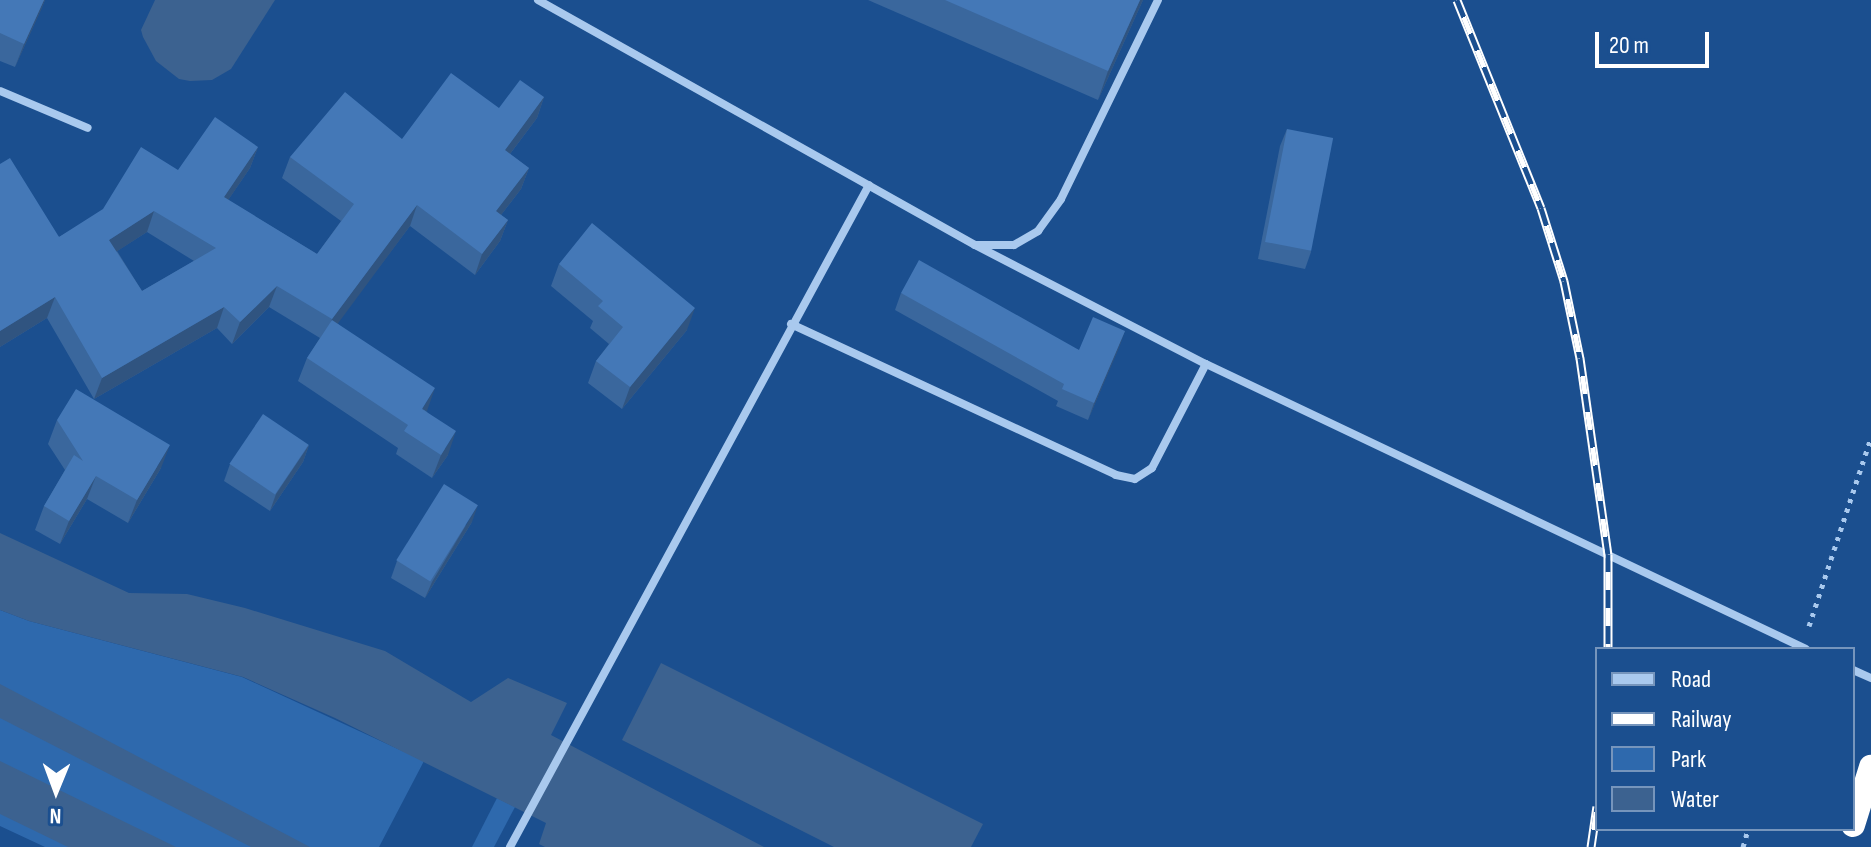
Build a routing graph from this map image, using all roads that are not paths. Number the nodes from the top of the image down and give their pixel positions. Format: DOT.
graph roads {
  1 [pos="538,0"];
  2 [pos="1158,0"];
  3 [pos="0,91"];
  4 [pos="88,128"];
  5 [pos="869,185"];
  6 [pos="975,245"];
  7 [pos="791,324"];
  8 [pos="1206,364"];
  9 [pos="1802,647"];
  10 [pos="1871,767"];
  11 [pos="1855,818"];
  12 [pos="510,847"];
  1 -- 5 [label="street"];
  2 -- 6 [label="street"];
  3 -- 4 [label="street"];
  5 -- 6 [label="street"];
  5 -- 7 [label="street"];
  6 -- 8 [label="street"];
  7 -- 8 [label="street"];
  7 -- 12 [label="street"];
  8 -- 9 [label="street"];
  10 -- 11 [label="highway"];
}
